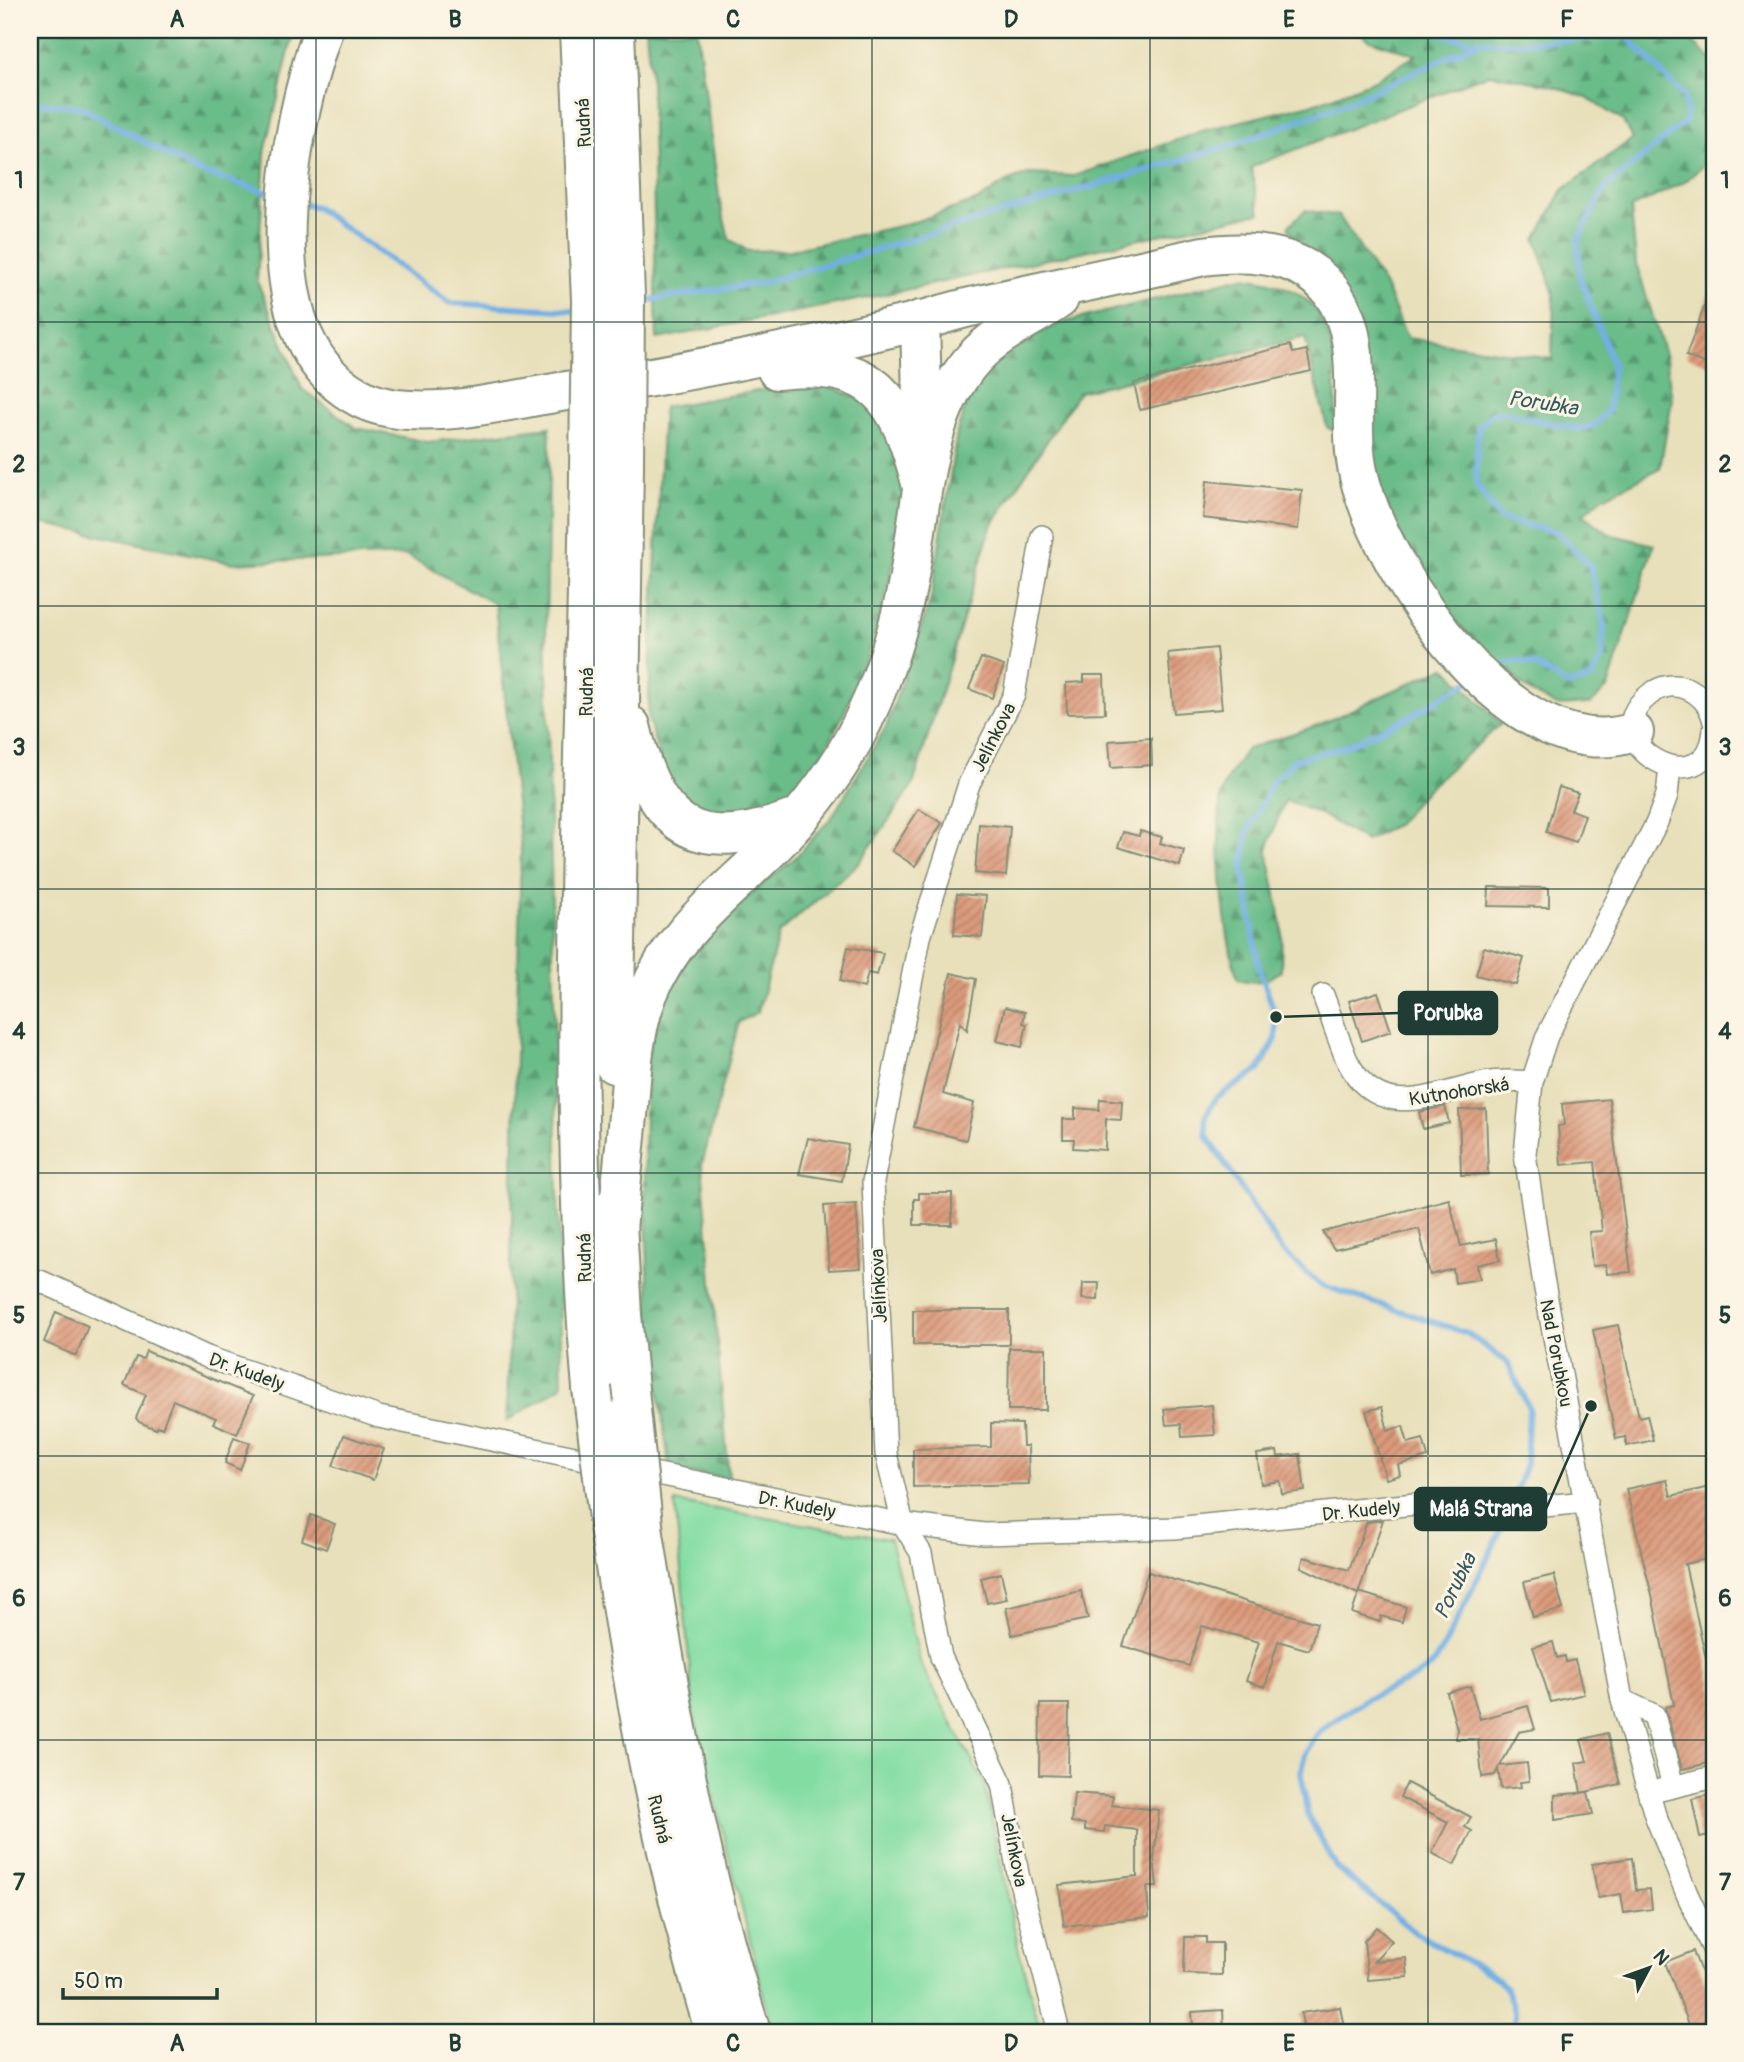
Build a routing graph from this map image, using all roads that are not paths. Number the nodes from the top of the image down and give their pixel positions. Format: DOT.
graph roads {
  1 [pos="323,30"];
  2 [pos="579,30"];
  3 [pos="615,30"];
  4 [pos="1081,284"];
  5 [pos="608,298"];
  6 [pos="920,320"];
  7 [pos="667,376"];
  8 [pos="607,470"];
  9 [pos="922,487"];
  10 [pos="1042,536"];
  11 [pos="620,682"];
  12 [pos="1714,719"];
  13 [pos="1633,732"];
  14 [pos="1670,767"];
  15 [pos="796,818"];
  16 [pos="1323,995"];
  17 [pos="1532,1082"];
  18 [pos="617,1229"];
  19 [pos="40,1281"];
  20 [pos="1586,1502"];
  21 [pos="903,1524"];
  22 [pos="627,1530"];
  23 [pos="1622,1700"];
  24 [pos="1714,1777"];
  25 [pos="1673,1786"];
  26 [pos="1648,1793"];
  27 [pos="1714,1951"];
  28 [pos="715,2032"];
  29 [pos="751,2032"];
  30 [pos="1059,2032"];
  1 -- 7 [label="highway"];
  2 -- 5 [label="highway, Rudná"];
  3 -- 5 [label="highway, Rudná"];
  4 -- 6 [label="highway"];
  4 -- 9 [label="highway"];
  4 -- 13 [label="highway"];
  5 -- 8 [label="highway, bridge"];
  6 -- 7 [label="highway"];
  6 -- 9 [label="highway"];
  7 -- 9 [label="highway"];
  8 -- 11 [label="highway, Rudná"];
  8 -- 22 [label="highway, Rudná, bridge"];
  9 -- 15 [label="highway"];
  10 -- 21 [label="street, Jelínkova"];
  11 -- 15 [label="highway"];
  11 -- 18 [label="highway, Rudná"];
  12 -- 13 [label="street"];
  12 -- 14 [label="street"];
  13 -- 14 [label="street"];
  14 -- 17 [label="street, Nad Porubkou"];
  15 -- 18 [label="highway"];
  16 -- 17 [label="street, Kutnohorská"];
  17 -- 20 [label="street, Nad Porubkou"];
  18 -- 22 [label="highway, Rudná, bridge"];
  19 -- 21 [label="street, Dr. Kudely"];
  20 -- 21 [label="street, Dr. Kudely"];
  20 -- 23 [label="street, Nad Porubkou"];
  21 -- 30 [label="street, Jelínkova"];
  22 -- 28 [label="highway, Rudná"];
  22 -- 29 [label="highway, Rudná"];
  23 -- 25 [label="street"];
  23 -- 26 [label="street, Nad Porubkou"];
  24 -- 25 [label="street"];
  25 -- 26 [label="street"];
  26 -- 27 [label="street, Nad Porubkou"];
}
